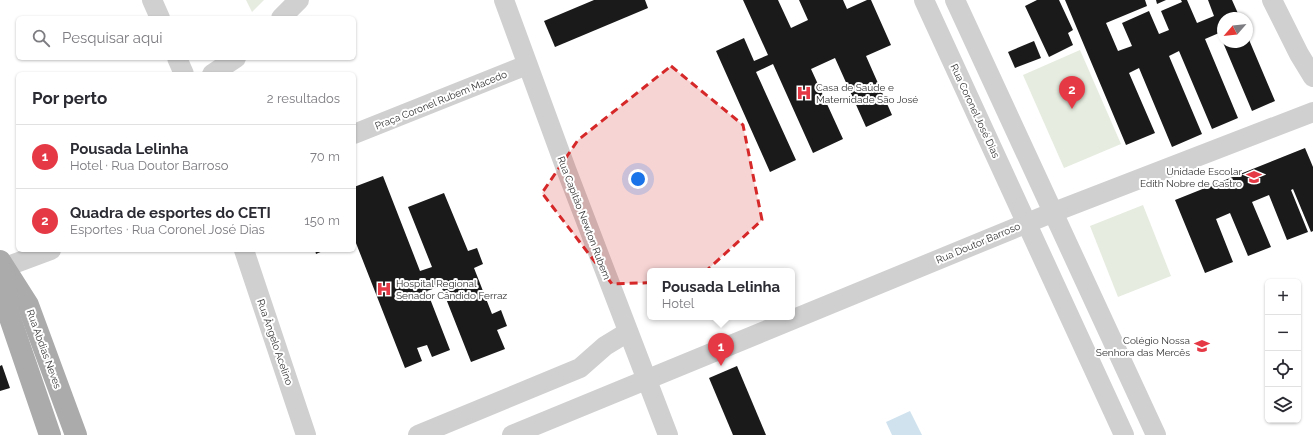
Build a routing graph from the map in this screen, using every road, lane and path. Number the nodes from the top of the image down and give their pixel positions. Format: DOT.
graph roads {
  1 [pos="152,0"];
  2 [pos="299,0"];
  3 [pos="504,0"];
  4 [pos="924,0"];
  5 [pos="955,0"];
  6 [pos="1273,0"];
  7 [pos="159,16"];
  8 [pos="283,16"];
  9 [pos="178,60"];
  10 [pos="233,60"];
  11 [pos="528,65"];
  12 [pos="183,72"];
  13 [pos="215,72"];
  14 [pos="1313,77"];
  15 [pos="1313,112"];
  16 [pos="356,133"];
  17 [pos="1054,212"];
  18 [pos="1026,223"];
  19 [pos="1026,242"];
  20 [pos="45,252"];
  21 [pos="245,252"];
  22 [pos="1,266"];
  23 [pos="795,318"];
  24 [pos="791,320"];
  25 [pos="628,332"];
  26 [pos="646,380"];
  27 [pos="50,435"];
  28 [pos="76,435"];
  29 [pos="306,435"];
  30 [pos="418,435"];
  31 [pos="512,435"];
  32 [pos="668,435"];
  33 [pos="1116,435"];
  34 [pos="1124,435"];
  35 [pos="1156,435"];
  1 -- 7 [label="street"];
  2 -- 8 [label="street"];
  3 -- 11 [label="street, Rua Capitão Newton Rubem"];
  4 -- 18 [label="street, Rua Coronel José Dias"];
  5 -- 17 [label="street"];
  6 -- 14 [label="street"];
  9 -- 12 [label="street"];
  10 -- 13 [label="street"];
  11 -- 16 [label="street, Praça Coronel Rubem Macedo"];
  11 -- 25 [label="street, Rua Capitão Newton Rubem"];
  15 -- 17 [label="street, Rua Doutor Barroso"];
  17 -- 18 [label="street, Rua Doutor Barroso"];
  17 -- 35 [label="street"];
  18 -- 23 [label="street, Rua Doutor Barroso"];
  18 -- 34 [label="street, Rua Coronel José Dias"];
  19 -- 33 [label="street"];
  20 -- 22 [label="street"];
  21 -- 29 [label="street, Rua Ângelo Acelino"];
  22 -- 27 [label="main road"];
  22 -- 28 [label="main road, Rua Abdias Neves"];
  24 -- 26 [label="street, Rua Doutor Barroso"];
  25 -- 26 [label="street, Rua Capitão Newton Rubem"];
  25 -- 30 [label="street"];
  26 -- 31 [label="street"];
  26 -- 32 [label="street, Rua Capitão Newton Rubem"];
}
